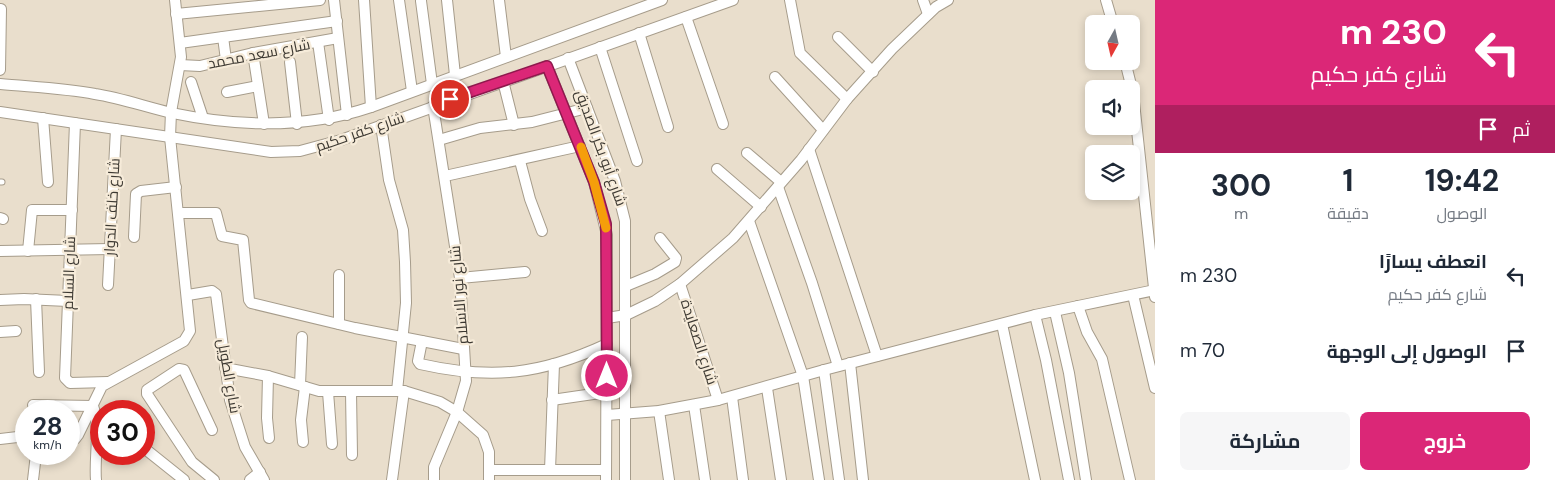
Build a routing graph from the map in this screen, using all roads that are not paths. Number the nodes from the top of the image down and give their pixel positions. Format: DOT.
graph roads {
  1 [pos="175,0"];
  2 [pos="320,0"];
  3 [pos="334,0"];
  4 [pos="364,0"];
  5 [pos="399,0"];
  6 [pos="447,0"];
  7 [pos="499,0"];
  8 [pos="662,0"];
  9 [pos="733,0"];
  10 [pos="790,0"];
  11 [pos="923,0"];
  12 [pos="948,0"];
  13 [pos="1106,0"];
  14 [pos="421,1"];
  15 [pos="275,3"];
  16 [pos="1,9"];
  17 [pos="176,14"];
  18 [pos="928,14"];
  19 [pos="1110,15"];
  20 [pos="686,16"];
  21 [pos="337,21"];
  22 [pos="639,33"];
  23 [pos="223,37"];
  24 [pos="838,37"];
  25 [pos="338,38"];
  26 [pos="318,42"];
  27 [pos="180,43"];
  28 [pos="600,47"];
  29 [pos="253,53"];
  30 [pos="506,57"];
  31 [pos="568,58"];
  32 [pos="226,60"];
  33 [pos="290,62"];
  34 [pos="180,64"];
  35 [pos="547,66"];
  36 [pos="0,70"];
  37 [pos="1127,70"];
  38 [pos="873,72"];
  39 [pos="455,75"];
  40 [pos="775,77"];
  41 [pos="503,81"];
  42 [pos="191,82"];
  43 [pos="0,84"];
  44 [pos="432,84"];
  45 [pos="258,86"];
  46 [pos="412,91"];
  47 [pos="227,92"];
  48 [pos="847,99"];
  49 [pos="433,106"];
  50 [pos="371,107"];
  51 [pos="587,108"];
  52 [pos="0,112"];
  53 [pos="171,112"];
  54 [pos="568,113"];
  55 [pos="347,115"];
  56 [pos="43,118"];
  57 [pos="203,118"];
  58 [pos="329,120"];
  59 [pos="75,123"];
  60 [pos="264,124"];
  61 [pos="297,124"];
  62 [pos="723,124"];
  63 [pos="381,125"];
  64 [pos="514,125"];
  65 [pos="668,127"];
  66 [pos="116,129"];
  67 [pos="823,130"];
  68 [pos="170,137"];
  69 [pos="439,140"];
  70 [pos="580,146"];
  71 [pos="809,149"];
  72 [pos="747,153"];
  73 [pos="520,161"];
  74 [pos="637,161"];
  75 [pos="717,169"];
  76 [pos="444,176"];
  77 [pos="48,182"];
  78 [pos="780,185"];
  79 [pos="176,187"];
  80 [pos="762,207"];
  81 [pos="72,210"];
  82 [pos="179,214"];
  83 [pos="749,221"];
  84 [pos="542,231"];
  85 [pos="134,236"];
  86 [pos="660,238"];
  87 [pos="110,249"];
  88 [pos="70,250"];
  89 [pos="0,251"];
  90 [pos="28,251"];
  91 [pos="525,272"];
  92 [pos="339,275"];
  93 [pos="460,278"];
  94 [pos="680,284"];
  95 [pos="108,286"];
  96 [pos="626,286"];
  97 [pos="1154,293"];
  98 [pos="188,295"];
  99 [pos="1133,295"];
  100 [pos="36,299"];
  101 [pos="0,300"];
  102 [pos="68,300"];
  103 [pos="1078,306"];
  104 [pos="1055,312"];
  105 [pos="1034,315"];
  106 [pos="626,316"];
  107 [pos="607,318"];
  108 [pos="338,324"];
  109 [pos="1002,324"];
  110 [pos="16,330"];
  111 [pos="0,332"];
  112 [pos="302,337"];
  113 [pos="402,337"];
  114 [pos="422,340"];
  115 [pos="607,344"];
  116 [pos="463,349"];
  117 [pos="877,356"];
  118 [pos="850,363"];
  119 [pos="554,364"];
  120 [pos="838,366"];
  121 [pos="225,368"];
  122 [pos="824,370"];
  123 [pos="39,372"];
  124 [pos="465,372"];
  125 [pos="268,376"];
  126 [pos="803,376"];
  127 [pos="108,382"];
  128 [pos="302,386"];
  129 [pos="767,388"];
  130 [pos="1155,388"];
  131 [pos="400,391"];
  132 [pos="328,392"];
  133 [pos="351,392"];
  134 [pos="607,392"];
  135 [pos="732,396"];
  136 [pos="98,400"];
  137 [pos="552,400"];
  138 [pos="718,400"];
  139 [pos="694,405"];
  140 [pos="660,411"];
  141 [pos="457,412"];
  142 [pos="626,414"];
  143 [pos="607,415"];
  144 [pos="90,419"];
  145 [pos="212,430"];
  146 [pos="80,433"];
  147 [pos="15,437"];
  148 [pos="269,438"];
  149 [pos="0,439"];
  150 [pos="303,442"];
  151 [pos="332,444"];
  152 [pos="352,455"];
  153 [pos="155,457"];
  154 [pos="35,465"];
  155 [pos="94,465"];
  156 [pos="550,470"];
  157 [pos="489,475"];
  158 [pos="526,475"];
  159 [pos="606,475"];
  160 [pos="262,476"];
  161 [pos="33,480"];
  162 [pos="96,480"];
  163 [pos="184,480"];
  164 [pos="214,480"];
  165 [pos="250,480"];
  166 [pos="392,480"];
  167 [pos="434,480"];
  168 [pos="625,480"];
  169 [pos="669,480"];
  170 [pos="705,480"];
  171 [pos="743,480"];
  172 [pos="781,480"];
  173 [pos="820,480"];
  174 [pos="839,480"];
  175 [pos="863,480"];
  176 [pos="1035,480"];
  177 [pos="1069,480"];
  178 [pos="1086,480"];
  179 [pos="1130,480"];
  1 -- 17 [label="street"];
  2 -- 15 [label="street"];
  3 -- 21 [label="street"];
  4 -- 50 [label="street"];
  5 -- 46 [label="street"];
  6 -- 39 [label="street"];
  7 -- 30 [label="street"];
  8 -- 30 [label="street, شارع كفر حكيم"];
  9 -- 20 [label="street, شارع كفر حكيم"];
  10 -- 48 [label="street"];
  11 -- 18 [label="street"];
  12 -- 18 [label="street"];
  13 -- 19 [label="street"];
  14 -- 44 [label="street"];
  15 -- 17 [label="street"];
  16 -- 36 [label="street"];
  17 -- 27 [label="street"];
  18 -- 38 [label="street"];
  20 -- 22 [label="street, شارع كفر حكيم"];
  20 -- 62 [label="street"];
  21 -- 23 [label="street"];
  21 -- 25 [label="street"];
  22 -- 28 [label="street, شارع كفر حكيم"];
  22 -- 65 [label="street"];
  23 -- 27 [label="street"];
  23 -- 32 [label="street"];
  24 -- 38 [label="street"];
  25 -- 26 [label="street, شارع سعد محمد"];
  25 -- 55 [label="street"];
  26 -- 29 [label="street, شارع سعد محمد"];
  26 -- 58 [label="street"];
  27 -- 34 [label="street"];
  28 -- 31 [label="street, شارع كفر حكيم"];
  28 -- 74 [label="street"];
  29 -- 32 [label="street, شارع سعد محمد"];
  29 -- 45 [label="street"];
  30 -- 39 [label="street, شارع كفر حكيم"];
  31 -- 35 [label="street, شارع كفر حكيم"];
  31 -- 51 [label="street, شارع أبو بكر الصديق"];
  32 -- 34 [label="street, شارع سعد محمد"];
  33 -- 61 [label="street"];
  34 -- 53 [label="street"];
  35 -- 41 [label="street, شارع كفر حكيم"];
  35 -- 54 [label="street, شارع أبو بكر الصديق"];
  37 -- 97 [label="street"];
  38 -- 48 [label="street"];
  39 -- 44 [label="street, شارع كفر حكيم"];
  40 -- 67 [label="street"];
  41 -- 49 [label="street, شارع كفر حكيم"];
  41 -- 64 [label="street"];
  42 -- 57 [label="street"];
  43 -- 53 [label="street, شارع كفر حكيم"];
  44 -- 46 [label="street, شارع كفر حكيم"];
  45 -- 47 [label="street"];
  45 -- 60 [label="street"];
  46 -- 50 [label="street, شارع كفر حكيم"];
  48 -- 67 [label="street"];
  49 -- 63 [label="street, شارع كفر حكيم"];
  49 -- 69 [label="street, شارع نور الاسلام"];
  50 -- 55 [label="street, شارع كفر حكيم"];
  51 -- 54 [label="street"];
  51 -- 96 [label="street, شارع أبو بكر الصديق"];
  52 -- 56 [label="street, شارع كفر حكيم"];
  53 -- 57 [label="street, شارع كفر حكيم"];
  53 -- 68 [label="street"];
  54 -- 64 [label="street"];
  54 -- 70 [label="street, شارع أبو بكر الصديق"];
  55 -- 58 [label="street, شارع كفر حكيم"];
  56 -- 59 [label="street, شارع كفر حكيم"];
  56 -- 77 [label="street"];
  57 -- 60 [label="street, شارع كفر حكيم"];
  58 -- 61 [label="street, شارع كفر حكيم"];
  59 -- 66 [label="street, شارع كفر حكيم"];
  59 -- 81 [label="street, شارع السلام"];
  60 -- 61 [label="street, شارع كفر حكيم"];
  63 -- 68 [label="street, شارع كفر حكيم"];
  63 -- 113 [label="street"];
  64 -- 69 [label="street"];
  66 -- 68 [label="street, شارع كفر حكيم"];
  66 -- 87 [label="street, شارع خلف الدوار"];
  67 -- 71 [label="street"];
  68 -- 79 [label="street"];
  69 -- 76 [label="street, شارع نور الاسلام"];
  70 -- 73 [label="street"];
  70 -- 107 [label="street, شارع أبو بكر الصديق"];
  71 -- 78 [label="street"];
  71 -- 117 [label="street"];
  72 -- 78 [label="street"];
  73 -- 76 [label="street"];
  73 -- 84 [label="street"];
  75 -- 80 [label="street"];
  76 -- 93 [label="street, شارع نور الاسلام"];
  78 -- 80 [label="street"];
  78 -- 120 [label="street"];
  79 -- 82 [label="street"];
  79 -- 85 [label="street"];
  80 -- 83 [label="street"];
  81 -- 88 [label="street, شارع السلام"];
  81 -- 90 [label="street"];
  82 -- 98 [label="street"];
  82 -- 108 [label="street"];
  83 -- 94 [label="street"];
  83 -- 126 [label="street"];
  86 -- 96 [label="street"];
  87 -- 88 [label="street"];
  87 -- 95 [label="street, شارع خلف الدوار"];
  88 -- 90 [label="street"];
  88 -- 102 [label="street, شارع السلام"];
  89 -- 90 [label="street"];
  91 -- 93 [label="street"];
  92 -- 108 [label="street"];
  93 -- 116 [label="street, شارع نور الاسلام"];
  94 -- 106 [label="street"];
  94 -- 138 [label="street, شارع الصعايدة"];
  96 -- 106 [label="street, شارع أبو بكر الصديق"];
  97 -- 99 [label="street"];
  98 -- 121 [label="street, شارع الطويل"];
  98 -- 127 [label="street"];
  99 -- 103 [label="street"];
  99 -- 130 [label="street"];
  100 -- 101 [label="street"];
  100 -- 102 [label="street"];
  100 -- 123 [label="street"];
  102 -- 127 [label="street, شارع السلام"];
  103 -- 104 [label="street"];
  103 -- 179 [label="street"];
  104 -- 105 [label="street"];
  104 -- 178 [label="street"];
  105 -- 109 [label="street"];
  105 -- 177 [label="street"];
  106 -- 107 [label="street"];
  106 -- 142 [label="street, شارع أبو بكر الصديق"];
  107 -- 115 [label="street, شارع أبو بكر الصديق"];
  108 -- 113 [label="street"];
  109 -- 117 [label="street"];
  109 -- 176 [label="street"];
  110 -- 111 [label="street"];
  112 -- 128 [label="street"];
  113 -- 114 [label="street"];
  113 -- 131 [label="street"];
  114 -- 116 [label="street"];
  114 -- 124 [label="street"];
  115 -- 119 [label="street"];
  115 -- 134 [label="street, شارع أبو بكر الصديق"];
  116 -- 124 [label="street, شارع نور الاسلام"];
  117 -- 118 [label="street"];
  118 -- 120 [label="street"];
  118 -- 175 [label="street"];
  119 -- 124 [label="street"];
  119 -- 137 [label="street"];
  120 -- 122 [label="street"];
  121 -- 125 [label="street"];
  121 -- 160 [label="street, شارع الطويل"];
  122 -- 126 [label="street"];
  122 -- 174 [label="street"];
  124 -- 141 [label="street, شارع نور الاسلام"];
  125 -- 128 [label="street"];
  125 -- 148 [label="street"];
  126 -- 129 [label="street"];
  126 -- 173 [label="street"];
  127 -- 136 [label="street"];
  128 -- 132 [label="street"];
  128 -- 150 [label="street"];
  129 -- 135 [label="street"];
  129 -- 172 [label="street"];
  131 -- 133 [label="street"];
  131 -- 141 [label="street"];
  131 -- 166 [label="street"];
  132 -- 133 [label="street"];
  132 -- 151 [label="street"];
  133 -- 152 [label="street"];
  134 -- 137 [label="street"];
  134 -- 143 [label="street, شارع أبو بكر الصديق"];
  135 -- 138 [label="street"];
  135 -- 171 [label="street"];
  137 -- 156 [label="street"];
  138 -- 139 [label="street"];
  139 -- 140 [label="street"];
  139 -- 170 [label="street"];
  140 -- 142 [label="street"];
  140 -- 169 [label="street"];
  141 -- 157 [label="street"];
  141 -- 167 [label="street, شارع نور الاسلام"];
  142 -- 143 [label="street"];
  142 -- 168 [label="street, شارع أبو بكر الصديق"];
  143 -- 159 [label="street, شارع أبو بكر الصديق"];
  144 -- 146 [label="street"];
  145 -- 164 [label="street"];
  147 -- 149 [label="street"];
  153 -- 163 [label="street"];
  154 -- 161 [label="street"];
  155 -- 162 [label="street"];
  156 -- 158 [label="street"];
  156 -- 159 [label="street"];
  157 -- 158 [label="street"];
  160 -- 165 [label="street"];
}
